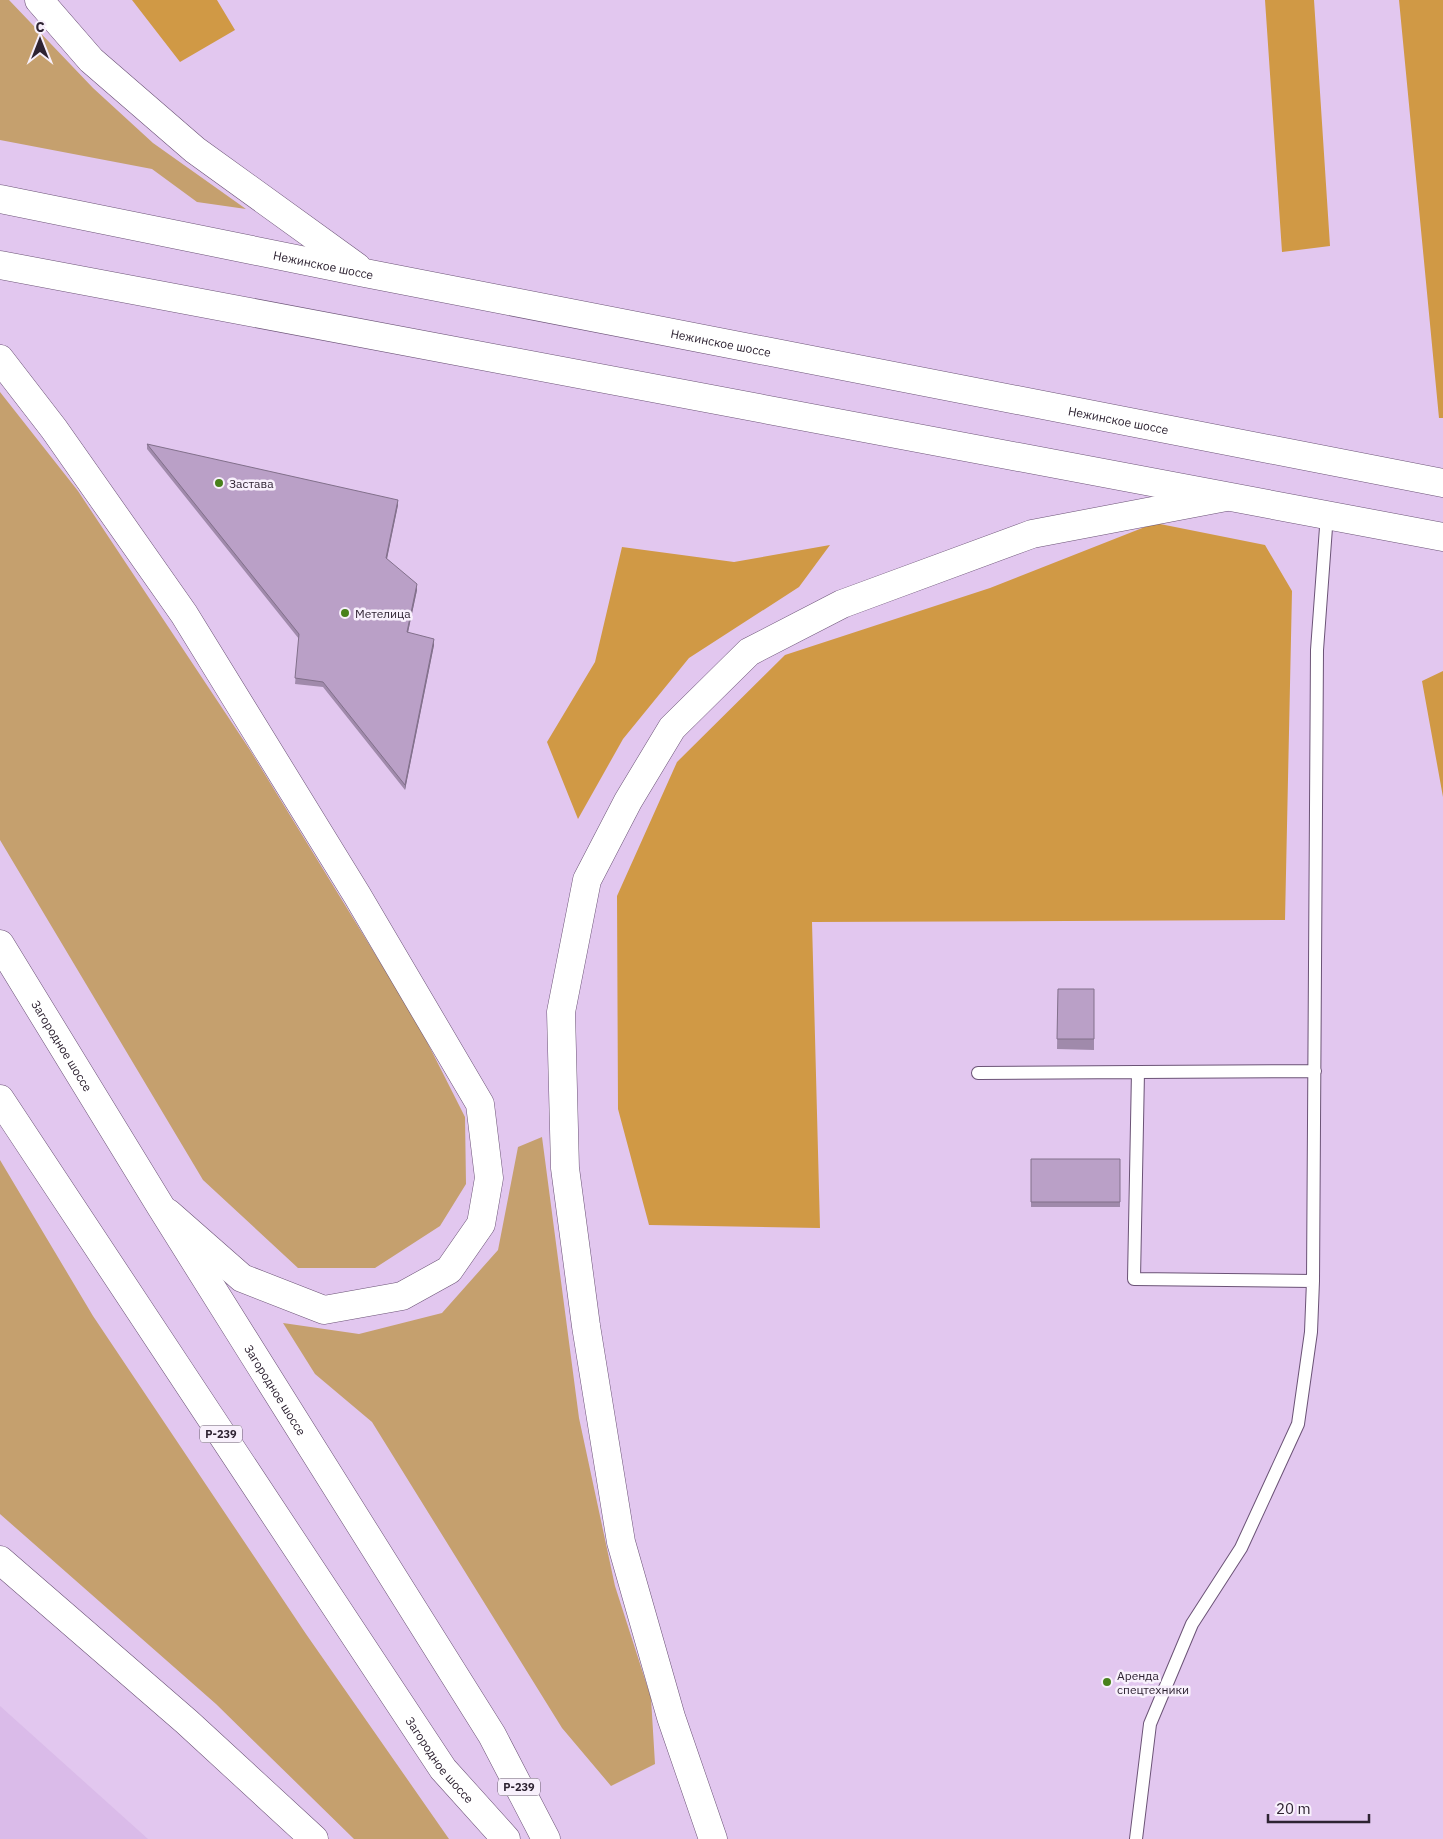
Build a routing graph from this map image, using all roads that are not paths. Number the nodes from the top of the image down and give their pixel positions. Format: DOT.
graph roads {
  1 [pos="39,0"];
  2 [pos="0,199"];
  3 [pos="0,265"];
  4 [pos="364,272"];
  5 [pos="0,359"];
  6 [pos="1443,483"];
  7 [pos="1226,497"];
  8 [pos="1327,514"];
  9 [pos="1443,537"];
  10 [pos="0,944"];
  11 [pos="1315,1071"];
  12 [pos="1138,1072"];
  13 [pos="978,1073"];
  14 [pos="0,1100"];
  15 [pos="161,1207"];
  16 [pos="1313,1281"];
  17 [pos="0,1560"];
  18 [pos="314,1839"];
  19 [pos="506,1839"];
  20 [pos="546,1839"];
  21 [pos="713,1839"];
  22 [pos="1136,1839"];
  1 -- 4 [label="main road"];
  2 -- 4 [label="main road, Нежинское шоссе"];
  3 -- 7 [label="main road"];
  4 -- 6 [label="main road, Нежинское шоссе"];
  5 -- 15 [label="main road"];
  7 -- 8 [label="main road"];
  7 -- 21 [label="main road"];
  8 -- 9 [label="main road"];
  8 -- 11 [label="lane"];
  10 -- 15 [label="main road, Загородное шоссе / Р-239"];
  11 -- 12 [label="lane"];
  11 -- 16 [label="lane"];
  12 -- 13 [label="lane"];
  12 -- 16 [label="lane"];
  14 -- 19 [label="main road, Загородное шоссе / Р-239"];
  15 -- 20 [label="main road, Загородное шоссе / Р-239"];
  16 -- 22 [label="lane"];
  17 -- 18 [label="main road"];
}
